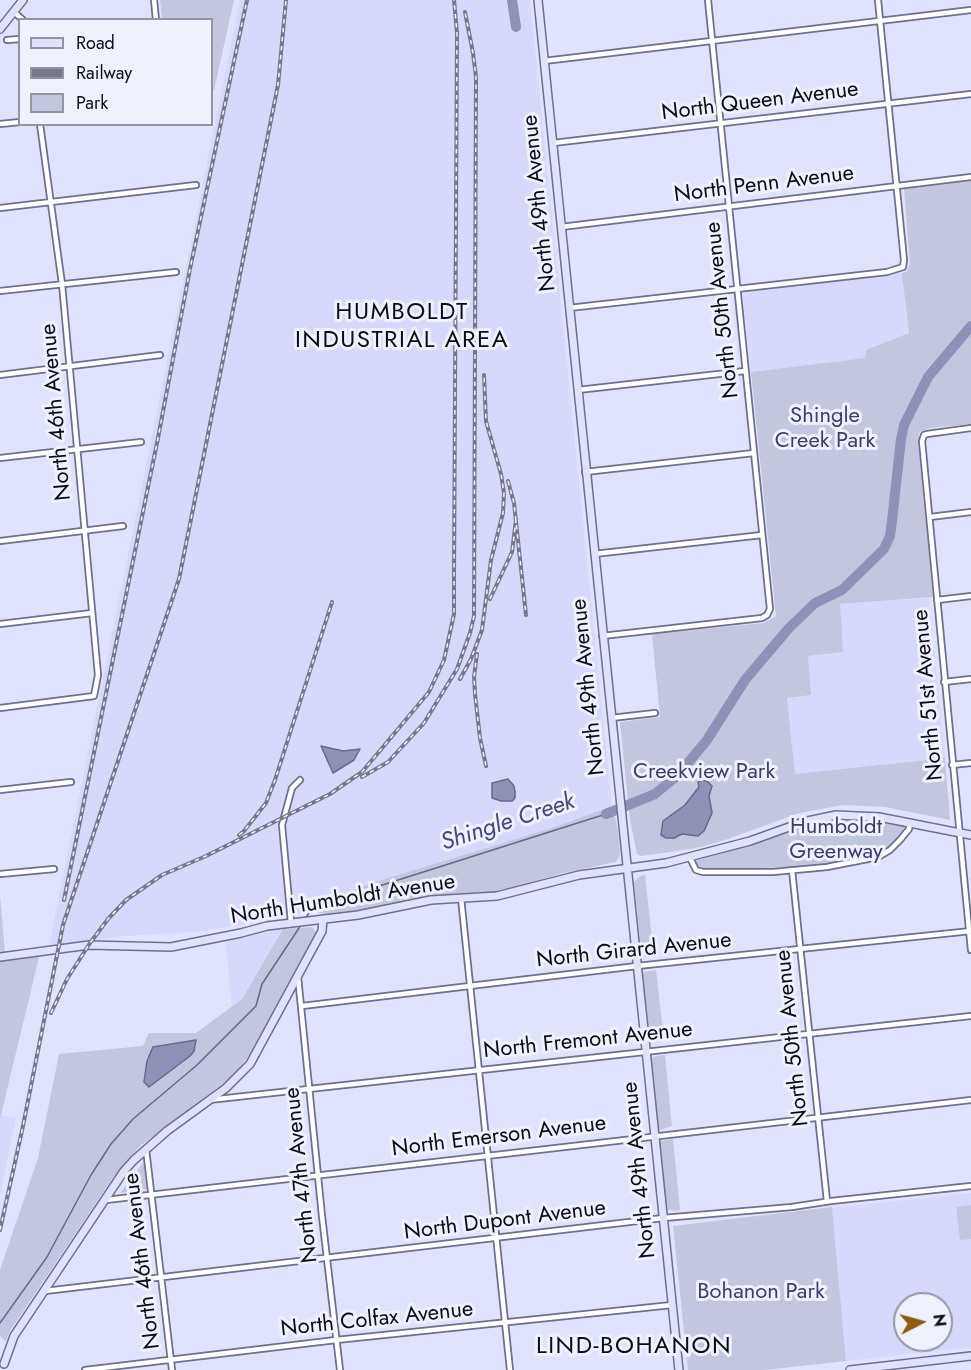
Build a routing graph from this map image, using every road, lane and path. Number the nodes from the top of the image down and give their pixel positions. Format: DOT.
graph roads {
  1 [pos="23,0"];
  2 [pos="154,0"];
  3 [pos="538,0"];
  4 [pos="708,0"];
  5 [pos="878,0"];
  6 [pos="971,10"];
  7 [pos="14,12"];
  8 [pos="21,18"];
  9 [pos="156,18"];
  10 [pos="880,21"];
  11 [pos="0,29"];
  12 [pos="18,39"];
  13 [pos="7,40"];
  14 [pos="713,40"];
  15 [pos="544,61"];
  16 [pos="971,94"];
  17 [pos="888,103"];
  18 [pos="18,122"];
  19 [pos="721,123"];
  20 [pos="0,124"];
  21 [pos="40,126"];
  22 [pos="553,143"];
  23 [pos="971,177"];
  24 [pos="196,185"];
  25 [pos="897,185"];
  26 [pos="51,202"];
  27 [pos="729,206"];
  28 [pos="0,208"];
  29 [pos="561,227"];
  30 [pos="176,272"];
  31 [pos="62,284"];
  32 [pos="737,289"];
  33 [pos="0,291"];
  34 [pos="569,308"];
  35 [pos="160,355"];
  36 [pos="70,367"];
  37 [pos="745,371"];
  38 [pos="0,375"];
  39 [pos="578,391"];
  40 [pos="971,428"];
  41 [pos="141,442"];
  42 [pos="77,449"];
  43 [pos="754,453"];
  44 [pos="0,458"];
  45 [pos="585,472"];
  46 [pos="971,512"];
  47 [pos="930,517"];
  48 [pos="123,526"];
  49 [pos="85,531"];
  50 [pos="762,535"];
  51 [pos="0,541"];
  52 [pos="594,554"];
  53 [pos="971,596"];
  54 [pos="937,600"];
  55 [pos="92,613"];
  56 [pos="0,624"];
  57 [pos="602,636"];
  58 [pos="971,679"];
  59 [pos="944,682"];
  60 [pos="0,708"];
  61 [pos="655,713"];
  62 [pos="611,718"];
  63 [pos="971,763"];
  64 [pos="952,765"];
  65 [pos="300,780"];
  66 [pos="71,782"];
  67 [pos="0,790"];
  68 [pos="910,822"];
  69 [pos="960,832"];
  70 [pos="971,835"];
  71 [pos="690,858"];
  72 [pos="626,868"];
  73 [pos="54,869"];
  74 [pos="792,870"];
  75 [pos="0,874"];
  76 [pos="461,898"];
  77 [pos="323,919"];
  78 [pos="294,922"];
  79 [pos="970,931"];
  80 [pos="801,948"];
  81 [pos="971,950"];
  82 [pos="0,957"];
  83 [pos="637,966"];
  84 [pos="298,977"];
  85 [pos="470,986"];
  86 [pos="302,1006"];
  87 [pos="971,1016"];
  88 [pos="809,1032"];
  89 [pos="645,1052"];
  90 [pos="478,1070"];
  91 [pos="309,1090"];
  92 [pos="209,1100"];
  93 [pos="971,1100"];
  94 [pos="819,1117"];
  95 [pos="654,1136"];
  96 [pos="146,1149"];
  97 [pos="486,1156"];
  98 [pos="318,1174"];
  99 [pos="971,1186"];
  100 [pos="151,1195"];
  101 [pos="103,1200"];
  102 [pos="827,1201"];
  103 [pos="663,1218"];
  104 [pos="496,1239"];
  105 [pos="327,1258"];
  106 [pos="160,1278"];
  107 [pos="42,1291"];
  108 [pos="672,1305"];
  109 [pos="504,1323"];
  110 [pos="336,1340"];
  111 [pos="0,1354"];
  112 [pos="971,1356"];
  113 [pos="171,1360"];
  114 [pos="4,1367"];
  115 [pos="85,1370"];
  116 [pos="172,1370"];
  117 [pos="340,1370"];
  118 [pos="510,1370"];
  119 [pos="679,1370"];
  120 [pos="850,1370"];
  1 -- 7 [label="street"];
  2 -- 9 [label="street"];
  3 -- 15 [label="street, North 49th Avenue"];
  4 -- 14 [label="street, North 50th Avenue"];
  5 -- 10 [label="street"];
  6 -- 10 [label="street"];
  7 -- 8 [label="street"];
  7 -- 11 [label="street"];
  10 -- 14 [label="street"];
  10 -- 17 [label="street"];
  12 -- 13 [label="street"];
  14 -- 15 [label="street"];
  14 -- 19 [label="street, North 50th Avenue"];
  15 -- 22 [label="street, North 49th Avenue"];
  16 -- 17 [label="street, North Queen Avenue"];
  17 -- 19 [label="street, North Queen Avenue"];
  17 -- 25 [label="street"];
  18 -- 20 [label="street"];
  19 -- 22 [label="street, North Queen Avenue"];
  19 -- 27 [label="street, North 50th Avenue"];
  21 -- 26 [label="street, North 46th Avenue"];
  22 -- 29 [label="street, North 49th Avenue"];
  23 -- 25 [label="street, North Penn Avenue"];
  24 -- 26 [label="street"];
  25 -- 27 [label="street, North Penn Avenue"];
  25 -- 32 [label="street"];
  26 -- 28 [label="street"];
  26 -- 31 [label="street, North 46th Avenue"];
  27 -- 29 [label="street, North Penn Avenue"];
  27 -- 32 [label="street, North 50th Avenue"];
  29 -- 34 [label="street, North 49th Avenue"];
  30 -- 31 [label="street"];
  31 -- 33 [label="street"];
  31 -- 36 [label="street, North 46th Avenue"];
  32 -- 34 [label="street"];
  32 -- 37 [label="street, North 50th Avenue"];
  34 -- 39 [label="street, North 49th Avenue"];
  35 -- 36 [label="street"];
  36 -- 38 [label="street"];
  36 -- 42 [label="street, North 46th Avenue"];
  37 -- 39 [label="street"];
  37 -- 43 [label="street, North 50th Avenue"];
  39 -- 45 [label="street, North 49th Avenue"];
  40 -- 47 [label="street, North 51st Avenue"];
  41 -- 42 [label="street"];
  42 -- 44 [label="street"];
  42 -- 49 [label="street, North 46th Avenue"];
  43 -- 45 [label="street"];
  43 -- 50 [label="street, North 50th Avenue"];
  45 -- 52 [label="street, North 49th Avenue"];
  46 -- 47 [label="street"];
  47 -- 54 [label="street, North 51st Avenue"];
  48 -- 49 [label="street"];
  49 -- 51 [label="street"];
  49 -- 55 [label="street, North 46th Avenue"];
  50 -- 52 [label="street"];
  50 -- 57 [label="street, North 50th Avenue"];
  52 -- 57 [label="street, North 49th Avenue"];
  53 -- 54 [label="street"];
  54 -- 59 [label="street, North 51st Avenue"];
  55 -- 56 [label="street"];
  55 -- 60 [label="street, North 46th Avenue"];
  57 -- 62 [label="street, North 49th Avenue"];
  58 -- 59 [label="street"];
  59 -- 64 [label="street, North 51st Avenue"];
  61 -- 62 [label="street"];
  62 -- 72 [label="street, North 49th Avenue"];
  63 -- 64 [label="street"];
  64 -- 69 [label="street, North 51st Avenue"];
  65 -- 78 [label="street"];
  66 -- 67 [label="street"];
  68 -- 69 [label="street, North Humboldt Avenue"];
  68 -- 71 [label="street, North Humboldt Avenue"];
  68 -- 74 [label="street"];
  69 -- 70 [label="street, North Humboldt Avenue"];
  69 -- 79 [label="street, North 51st Avenue"];
  71 -- 72 [label="street, North Humboldt Avenue"];
  71 -- 74 [label="street"];
  72 -- 76 [label="street, North Humboldt Avenue"];
  72 -- 83 [label="street, North 49th Avenue"];
  73 -- 75 [label="street"];
  74 -- 80 [label="street, North 50th Avenue"];
  76 -- 77 [label="street, North Humboldt Avenue"];
  76 -- 85 [label="street"];
  77 -- 78 [label="street, North Humboldt Avenue"];
  77 -- 84 [label="street"];
  78 -- 82 [label="street, North Humboldt Avenue"];
  79 -- 80 [label="street, North Girard Avenue"];
  79 -- 81 [label="street, North 51st Avenue"];
  80 -- 83 [label="street, North Girard Avenue"];
  80 -- 88 [label="street, North 50th Avenue"];
  83 -- 85 [label="street, North Girard Avenue"];
  83 -- 89 [label="street, North 49th Avenue"];
  84 -- 86 [label="street, North 47th Avenue"];
  84 -- 92 [label="street"];
  85 -- 86 [label="street, North Girard Avenue"];
  85 -- 90 [label="street"];
  86 -- 91 [label="street, North 47th Avenue"];
  87 -- 88 [label="street, North Fremont Avenue"];
  88 -- 89 [label="street, North Fremont Avenue"];
  88 -- 94 [label="street, North 50th Avenue"];
  89 -- 90 [label="street, North Fremont Avenue"];
  89 -- 95 [label="street, North 49th Avenue"];
  90 -- 91 [label="street, North Fremont Avenue"];
  90 -- 97 [label="street"];
  91 -- 92 [label="street, North Fremont Avenue"];
  91 -- 98 [label="street, North 47th Avenue"];
  92 -- 96 [label="street"];
  93 -- 94 [label="street, North Emerson Avenue"];
  94 -- 95 [label="street, North Emerson Avenue"];
  94 -- 102 [label="street, North 50th Avenue"];
  95 -- 97 [label="street, North Emerson Avenue"];
  95 -- 103 [label="street, North 49th Avenue"];
  96 -- 100 [label="street, North 46th Avenue"];
  96 -- 101 [label="street"];
  97 -- 98 [label="street, North Emerson Avenue"];
  97 -- 104 [label="street"];
  98 -- 100 [label="street, North Emerson Avenue"];
  98 -- 105 [label="street, North 47th Avenue"];
  99 -- 102 [label="street, North Dupont Avenue"];
  100 -- 101 [label="street, North Emerson Avenue"];
  100 -- 106 [label="street, North 46th Avenue"];
  101 -- 107 [label="street"];
  102 -- 103 [label="street, North Dupont Avenue"];
  103 -- 104 [label="street, North Dupont Avenue"];
  103 -- 108 [label="street, North 49th Avenue"];
  104 -- 105 [label="street, North Dupont Avenue"];
  104 -- 109 [label="street"];
  105 -- 106 [label="street, North Dupont Avenue"];
  105 -- 110 [label="street, North 47th Avenue"];
  106 -- 107 [label="street, North Dupont Avenue"];
  106 -- 113 [label="street, North 46th Avenue"];
  107 -- 114 [label="street"];
  108 -- 109 [label="street, North Colfax Avenue"];
  108 -- 119 [label="street, North 49th Avenue"];
  109 -- 110 [label="street, North Colfax Avenue"];
  109 -- 118 [label="street"];
  110 -- 113 [label="street, North Colfax Avenue"];
  110 -- 117 [label="street, North 47th Avenue"];
  111 -- 114 [label="street"];
  112 -- 120 [label="street"];
  113 -- 115 [label="street, North Colfax Avenue"];
  113 -- 116 [label="street, North 46th Avenue"];
}
